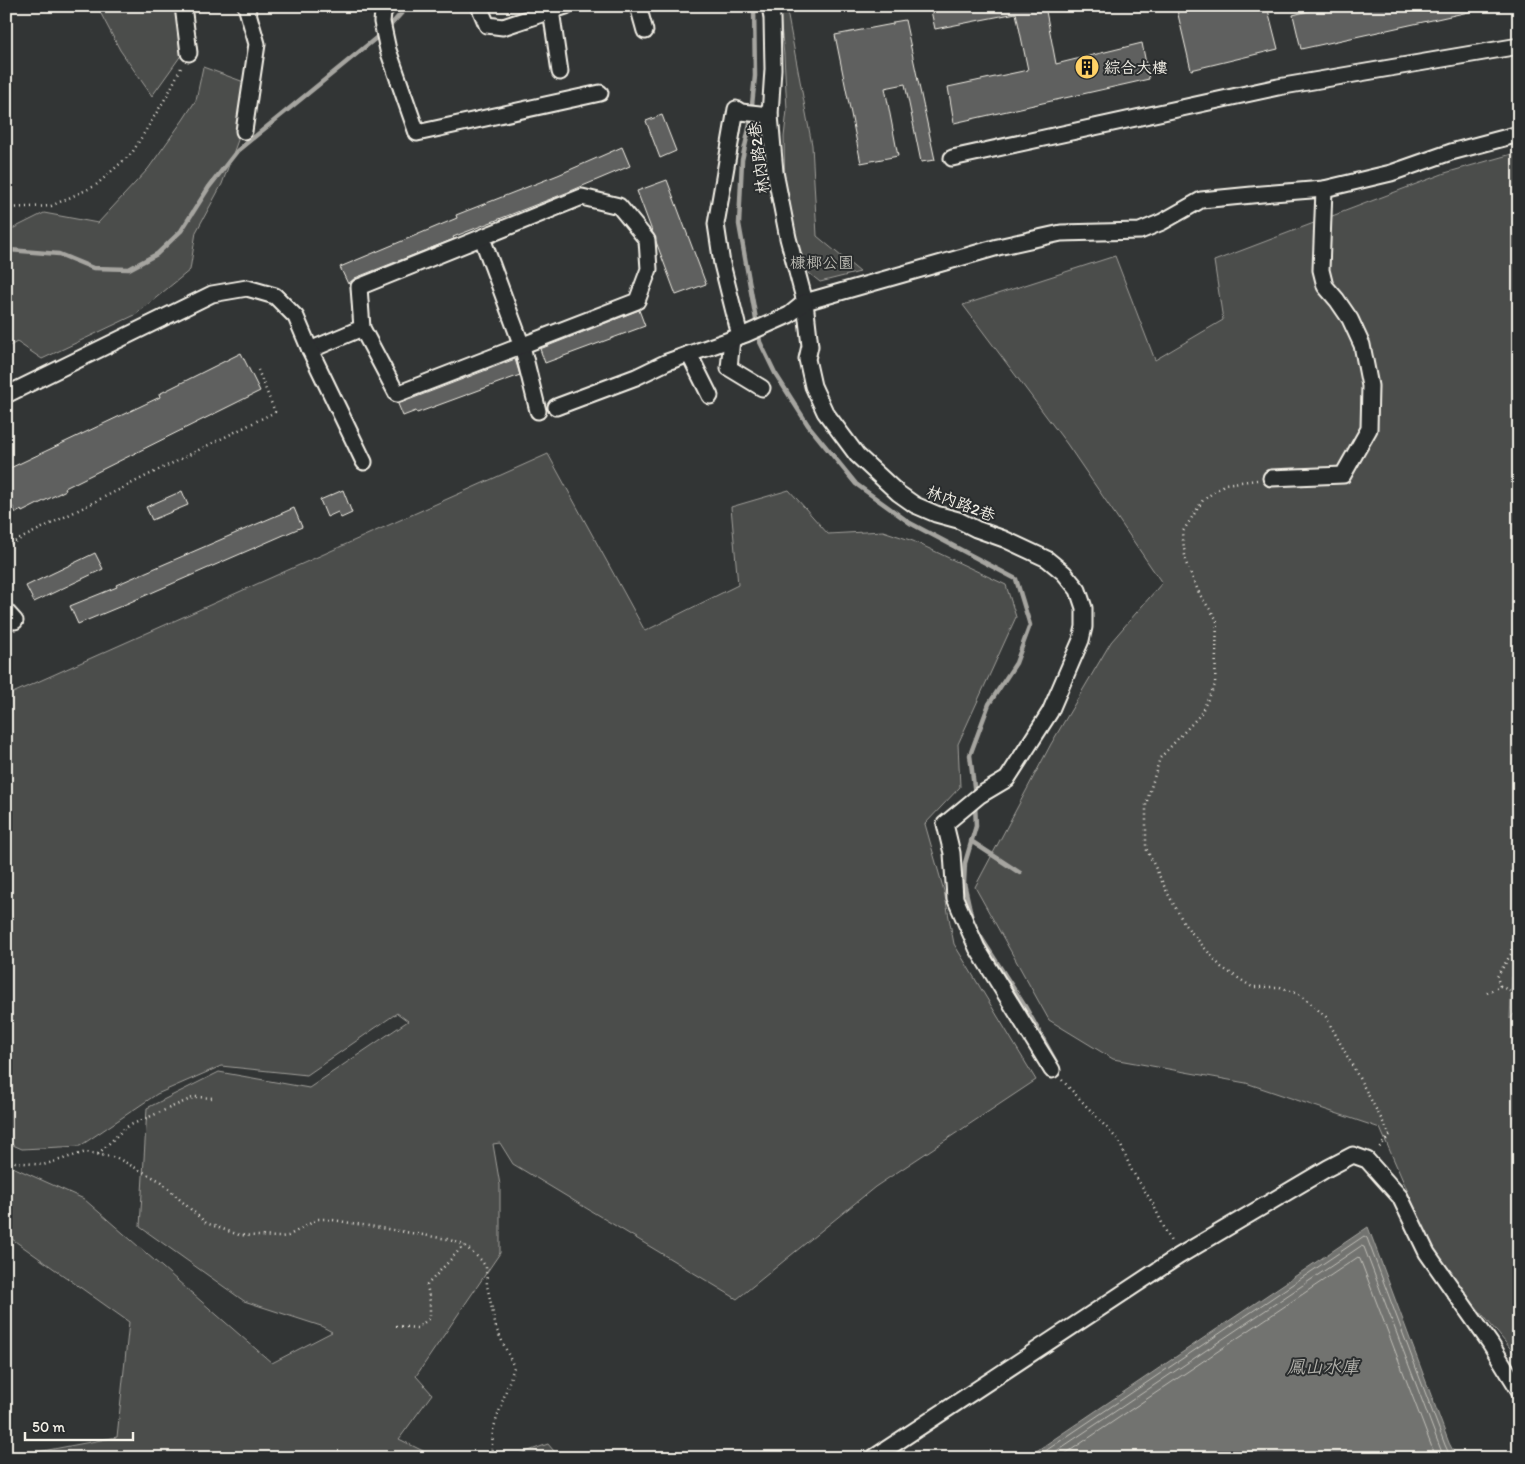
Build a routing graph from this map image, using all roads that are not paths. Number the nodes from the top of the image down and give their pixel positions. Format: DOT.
graph roads {
  1 [pos="183,6"];
  2 [pos="479,6"];
  3 [pos="566,6"];
  4 [pos="638,6"];
  5 [pos="770,6"];
  6 [pos="250,7"];
  7 [pos="551,10"];
  8 [pos="383,12"];
  9 [pos="645,31"];
  10 [pos="1519,46"];
  11 [pos="189,53"];
  12 [pos="560,72"];
  13 [pos="600,93"];
  14 [pos="770,115"];
  15 [pos="244,130"];
  16 [pos="1519,134"];
  17 [pos="952,158"];
  18 [pos="1324,190"];
  19 [pos="482,238"];
  20 [pos="805,302"];
  21 [pos="362,328"];
  22 [pos="739,337"];
  23 [pos="522,346"];
  24 [pos="310,350"];
  25 [pos="689,354"];
  26 [pos="762,388"];
  27 [pos="6,395"];
  28 [pos="710,396"];
  29 [pos="556,407"];
  30 [pos="538,410"];
  31 [pos="364,462"];
  32 [pos="1271,478"];
  33 [pos="1052,1070"];
  34 [pos="1519,1390"];
  35 [pos="873,1458"];
  1 -- 11 [label="street"];
  2 -- 7 [label="street"];
  3 -- 7 [label="street"];
  4 -- 9 [label="street"];
  5 -- 14 [label="street, 林內路2巷"];
  6 -- 15 [label="street"];
  7 -- 12 [label="street"];
  8 -- 13 [label="street"];
  10 -- 17 [label="street"];
  14 -- 20 [label="street, 林內路2巷"];
  14 -- 22 [label="street, 林內路2巷"];
  16 -- 18 [label="street"];
  18 -- 20 [label="street"];
  18 -- 32 [label="street"];
  19 -- 21 [label="street"];
  19 -- 23 [label="street"];
  19 -- 23 [label="street"];
  20 -- 22 [label="street"];
  20 -- 33 [label="street, 林內路2巷"];
  21 -- 23 [label="street"];
  21 -- 24 [label="street"];
  22 -- 25 [label="street"];
  22 -- 26 [label="street"];
  23 -- 30 [label="street"];
  24 -- 27 [label="street"];
  24 -- 31 [label="street"];
  25 -- 28 [label="street"];
  25 -- 29 [label="street"];
  34 -- 35 [label="street"];
}
